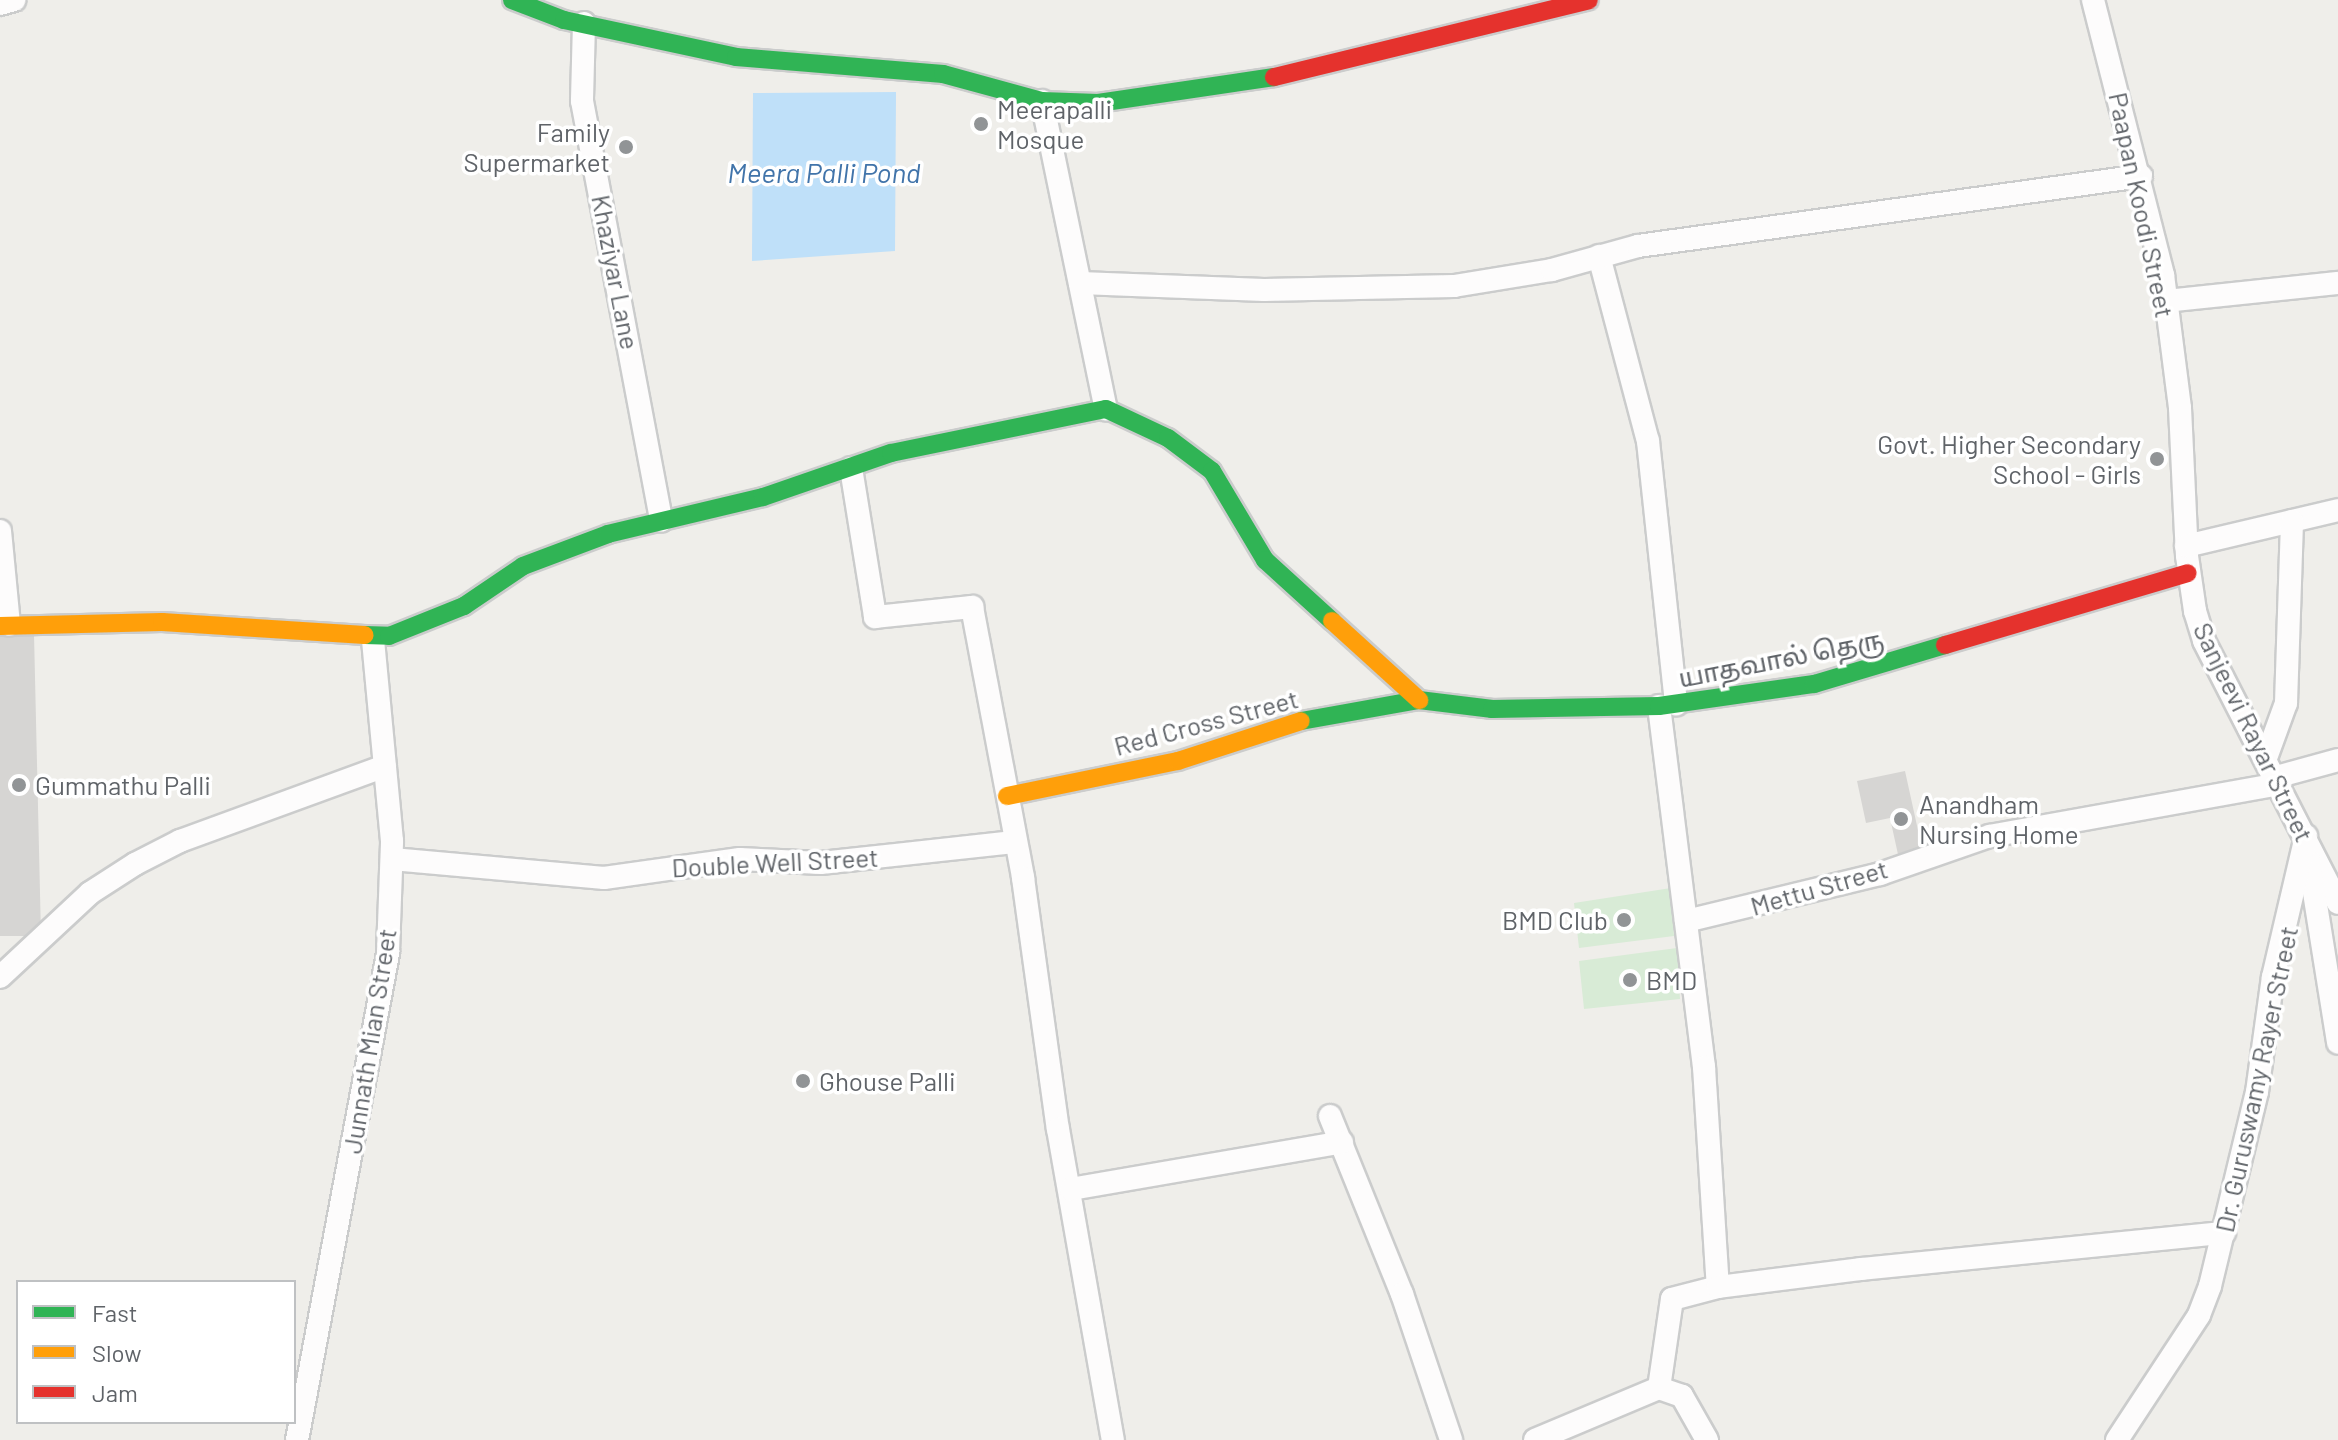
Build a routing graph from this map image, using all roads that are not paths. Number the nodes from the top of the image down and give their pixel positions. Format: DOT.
graph roads {
  1 [pos="14,0"];
  2 [pos="512,0"];
  3 [pos="1589,0"];
  4 [pos="2093,0"];
  5 [pos="0,4"];
  6 [pos="584,23"];
  7 [pos="1042,101"];
  8 [pos="2141,176"];
  9 [pos="1599,256"];
  10 [pos="1080,283"];
  11 [pos="2338,283"];
  12 [pos="2166,301"];
  13 [pos="1106,409"];
  14 [pos="851,468"];
  15 [pos="2338,510"];
  16 [pos="661,521"];
  17 [pos="2292,521"];
  18 [pos="0,531"];
  19 [pos="2187,558"];
  20 [pos="4,625"];
  21 [pos="373,639"];
  22 [pos="1419,700"];
  23 [pos="1668,706"];
  24 [pos="2338,760"];
  25 [pos="385,766"];
  26 [pos="2274,773"];
  27 [pos="1007,796"];
  28 [pos="2306,836"];
  29 [pos="1014,842"];
  30 [pos="392,859"];
  31 [pos="2338,903"];
  32 [pos="1686,921"];
  33 [pos="0,977"];
  34 [pos="2338,1043"];
  35 [pos="1330,1116"];
  36 [pos="1342,1142"];
  37 [pos="1071,1189"];
  38 [pos="2224,1233"];
  39 [pos="1718,1287"];
  40 [pos="1659,1388"];
  41 [pos="2125,1437"];
  42 [pos="297,1440"];
  43 [pos="1113,1440"];
  44 [pos="1451,1440"];
  45 [pos="1535,1440"];
  46 [pos="1707,1440"];
  1 -- 5 [label="street"];
  2 -- 6 [label="street"];
  3 -- 7 [label="street"];
  4 -- 8 [label="street, Paapan Koodi Street"];
  6 -- 7 [label="street"];
  6 -- 16 [label="street, Khaziyar Lane"];
  7 -- 10 [label="street"];
  8 -- 9 [label="street"];
  8 -- 12 [label="street, Paapan Koodi Street"];
  9 -- 10 [label="street"];
  9 -- 23 [label="street"];
  10 -- 13 [label="street"];
  11 -- 12 [label="street"];
  12 -- 19 [label="street, Paapan Koodi Street"];
  13 -- 14 [label="street"];
  13 -- 22 [label="street"];
  14 -- 16 [label="street"];
  14 -- 27 [label="street"];
  15 -- 17 [label="street"];
  16 -- 21 [label="street"];
  17 -- 19 [label="street"];
  17 -- 26 [label="street"];
  18 -- 20 [label="street"];
  19 -- 23 [label="street, யாதவால் தெரு"];
  19 -- 26 [label="street, Sanjeevi Rayar Street"];
  20 -- 21 [label="street"];
  21 -- 25 [label="street, Junnath Mian Street"];
  22 -- 23 [label="street, யாதவால் தெரு"];
  22 -- 27 [label="street, Red Cross Street"];
  23 -- 32 [label="street"];
  24 -- 26 [label="street, Mettu Street"];
  25 -- 30 [label="street, Junnath Mian Street"];
  25 -- 33 [label="street"];
  26 -- 28 [label="street, Sanjeevi Rayar Street"];
  26 -- 32 [label="street, Mettu Street"];
  27 -- 29 [label="street"];
  28 -- 31 [label="street, Sanjeevi Rayar Street"];
  28 -- 34 [label="street"];
  28 -- 38 [label="street, Dr. Guruswamy Rayer Street"];
  29 -- 30 [label="street, Double Well Street"];
  29 -- 37 [label="street"];
  30 -- 42 [label="street, Junnath Mian Street"];
  32 -- 39 [label="street"];
  35 -- 36 [label="street"];
  36 -- 37 [label="street"];
  36 -- 44 [label="street"];
  37 -- 43 [label="street"];
  38 -- 39 [label="street"];
  38 -- 41 [label="street, Dr. Guruswamy Rayer Street"];
  39 -- 40 [label="street"];
  40 -- 45 [label="street"];
  40 -- 46 [label="street"];
}
